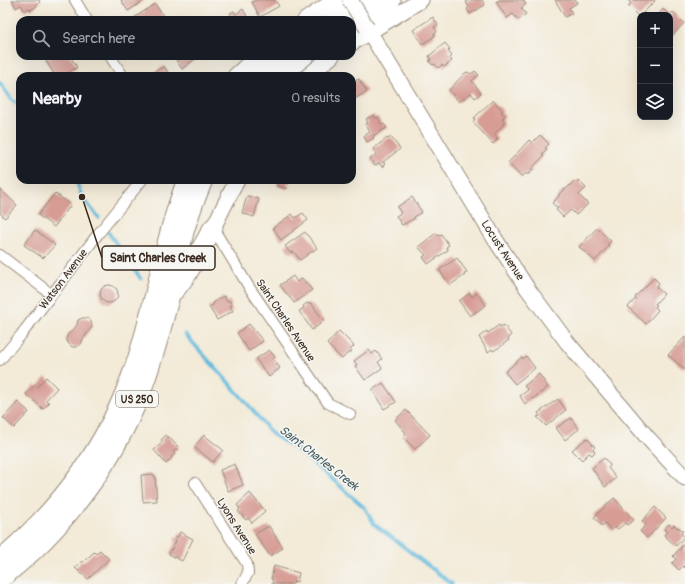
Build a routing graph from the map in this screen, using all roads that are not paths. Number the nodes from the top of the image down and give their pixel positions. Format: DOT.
graph roads {
  1 [pos="75,0"];
  2 [pos="335,0"];
  3 [pos="350,0"];
  4 [pos="364,0"];
  5 [pos="391,0"];
  6 [pos="421,0"];
  7 [pos="85,16"];
  8 [pos="311,16"];
  9 [pos="338,16"];
  10 [pos="363,28"];
  11 [pos="356,38"];
  12 [pos="113,60"];
  13 [pos="253,60"];
  14 [pos="276,60"];
  15 [pos="299,60"];
  16 [pos="327,60"];
  17 [pos="120,72"];
  18 [pos="239,72"];
  19 [pos="263,72"];
  20 [pos="284,72"];
  21 [pos="313,72"];
  22 [pos="139,184"];
  23 [pos="182,184"];
  24 [pos="186,184"];
  25 [pos="201,184"];
  26 [pos="235,184"];
  27 [pos="178,204"];
  28 [pos="213,228"];
  29 [pos="0,255"];
  30 [pos="51,294"];
  31 [pos="169,298"];
  32 [pos="0,360"];
  33 [pos="350,414"];
  34 [pos="685,478"];
  35 [pos="195,483"];
  36 [pos="0,560"];
  37 [pos="0,579"];
  38 [pos="242,584"];
  1 -- 7 [label="street"];
  2 -- 8 [label="street"];
  3 -- 10 [label="street, Locust Avenue, bridge"];
  4 -- 9 [label="highway"];
  5 -- 10 [label="highway"];
  6 -- 10 [label="street"];
  10 -- 11 [label="street"];
  10 -- 34 [label="street, Locust Avenue"];
  12 -- 17 [label="street"];
  13 -- 18 [label="street"];
  14 -- 19 [label="highway"];
  15 -- 20 [label="highway"];
  16 -- 21 [label="street"];
  22 -- 30 [label="street, Watson Avenue"];
  23 -- 27 [label="highway"];
  24 -- 27 [label="highway, US 250"];
  25 -- 31 [label="highway, US 250"];
  26 -- 28 [label="street"];
  27 -- 36 [label="highway, US 250"];
  28 -- 31 [label="highway"];
  28 -- 33 [label="street, Saint Charles Avenue"];
  29 -- 30 [label="street"];
  30 -- 32 [label="street, Watson Avenue"];
  31 -- 37 [label="highway, US 250"];
  35 -- 38 [label="street, Lyons Avenue"];
}
